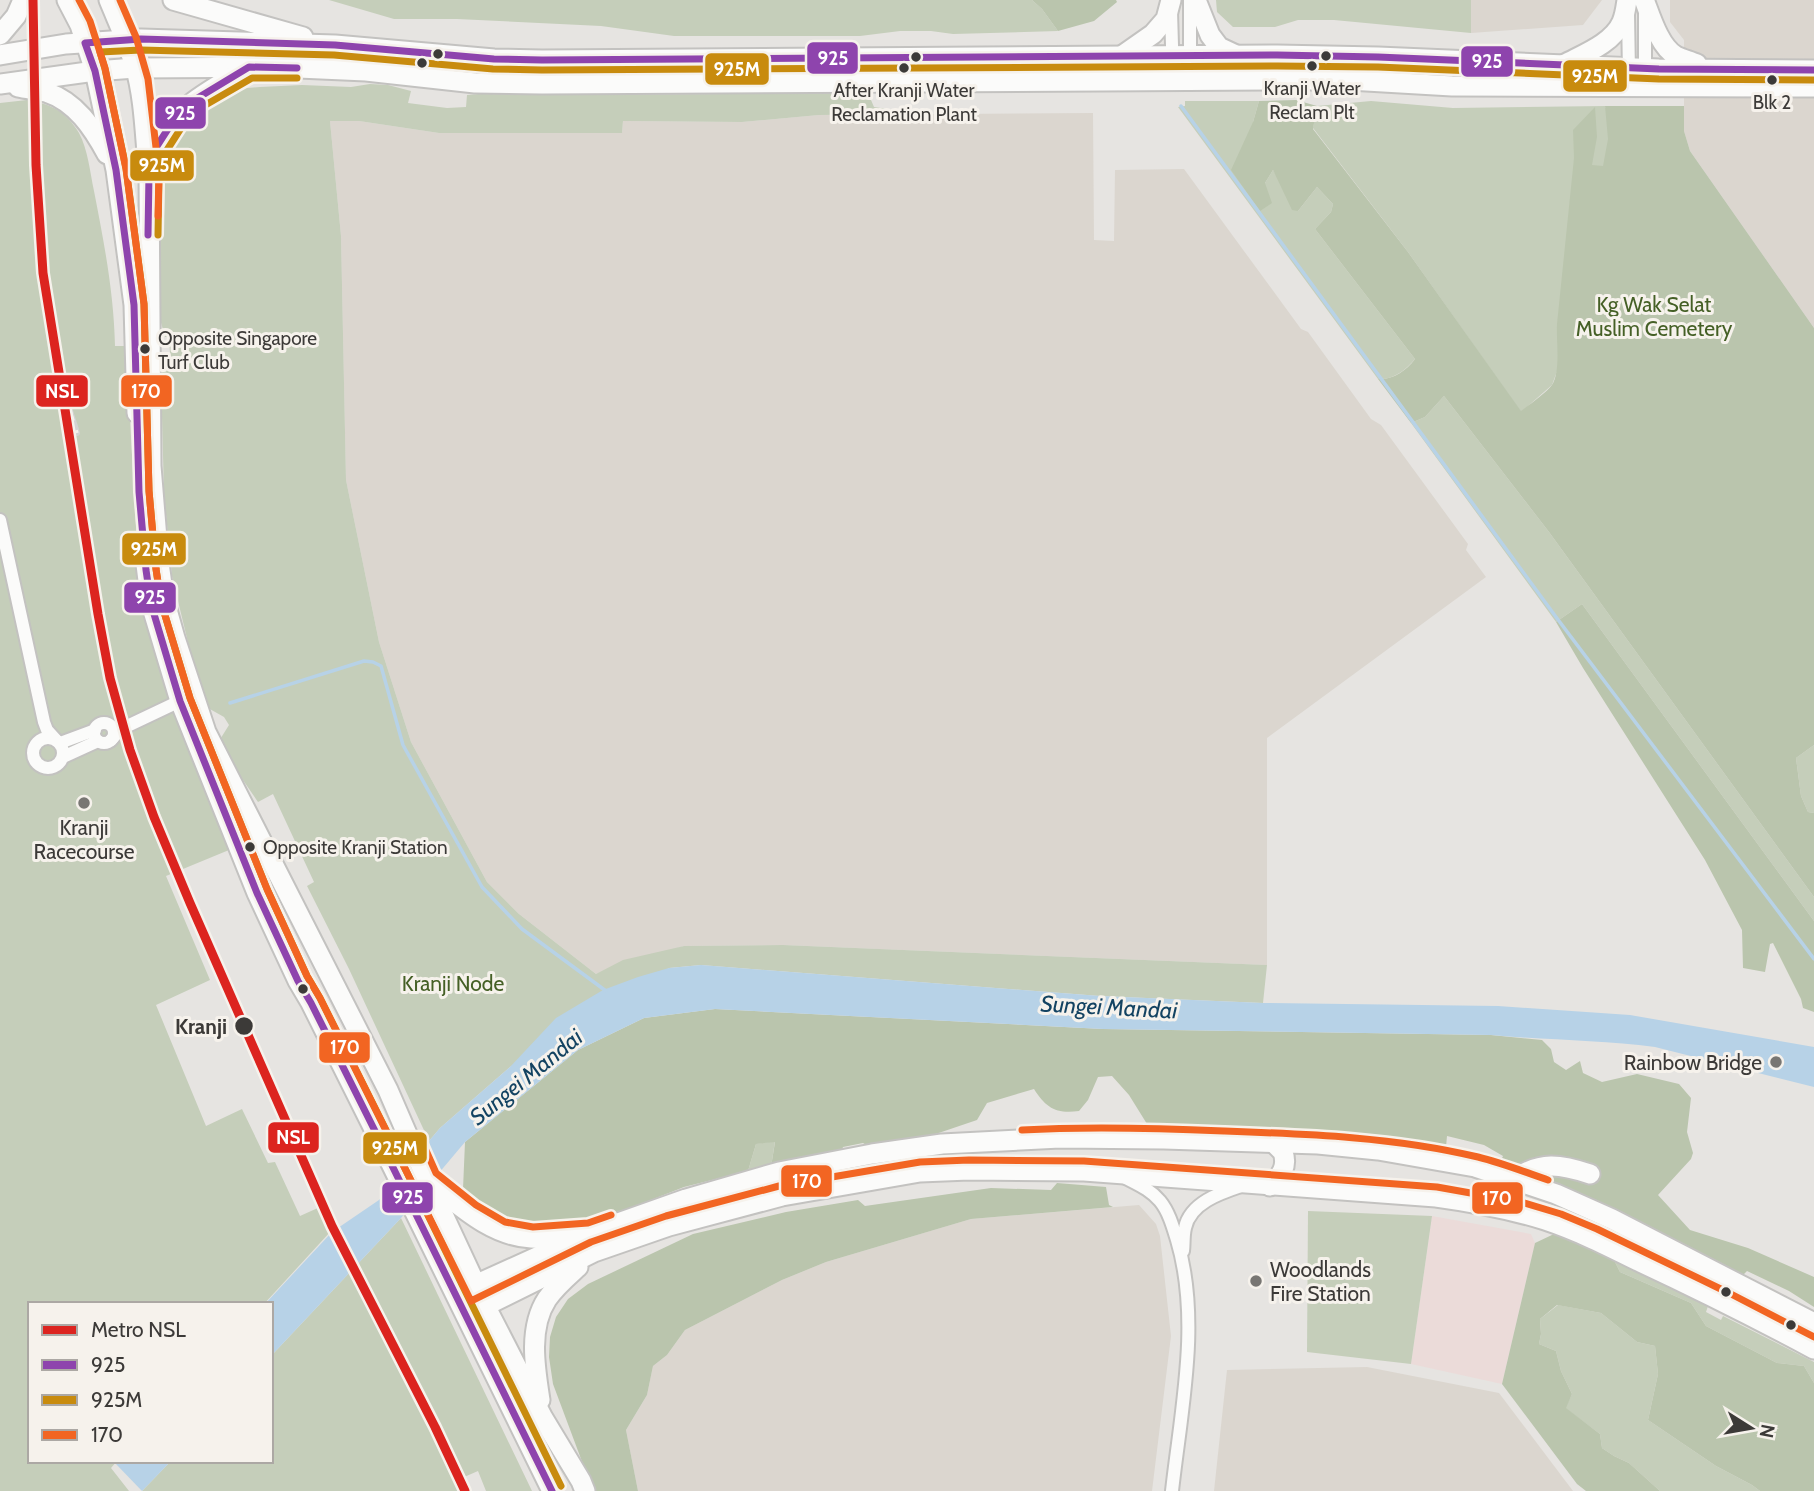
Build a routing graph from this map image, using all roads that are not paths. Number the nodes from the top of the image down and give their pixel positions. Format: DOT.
graph roads {
  1 [pos="23,0"];
  2 [pos="66,0"];
  3 [pos="109,0"];
  4 [pos="173,0"];
  5 [pos="1171,0"];
  6 [pos="1190,0"];
  7 [pos="1196,0"];
  8 [pos="1636,0"];
  9 [pos="0,35"];
  10 [pos="126,40"];
  11 [pos="85,43"];
  12 [pos="335,46"];
  13 [pos="0,55"];
  14 [pos="1123,55"];
  15 [pos="1236,55"];
  16 [pos="1181,56"];
  17 [pos="1447,61"];
  18 [pos="1564,65"];
  19 [pos="249,67"];
  20 [pos="135,68"];
  21 [pos="1710,70"];
  22 [pos="1814,70"];
  23 [pos="95,71"];
  24 [pos="1637,77"];
  25 [pos="1181,80"];
  26 [pos="0,85"];
  27 [pos="1452,86"];
  28 [pos="1814,87"];
  29 [pos="116,170"];
  30 [pos="149,174"];
  31 [pos="0,520"];
  32 [pos="180,701"];
  33 [pos="44,722"];
  34 [pos="115,727"];
  35 [pos="101,737"];
  36 [pos="38,742"];
  37 [pos="58,742"];
  38 [pos="63,757"];
  39 [pos="388,1090"];
  40 [pos="368,1116"];
  41 [pos="1273,1142"];
  42 [pos="1118,1174"];
  43 [pos="1590,1174"];
  44 [pos="1514,1179"];
  45 [pos="428,1180"];
  46 [pos="1245,1184"];
  47 [pos="1270,1186"];
  48 [pos="592,1243"];
  49 [pos="1183,1259"];
  50 [pos="476,1285"];
  51 [pos="457,1294"];
  52 [pos="486,1306"];
  53 [pos="466,1315"];
  54 [pos="1814,1323"];
  55 [pos="1814,1349"];
  56 [pos="543,1418"];
  57 [pos="552,1491"];
  58 [pos="585,1491"];
  59 [pos="1172,1491"];
  1 -- 9 [label="main road"];
  2 -- 11 [label="main road"];
  3 -- 10 [label="main road"];
  4 -- 12 [label="main road"];
  5 -- 14 [label="main road"];
  5 -- 16 [label="street"];
  6 -- 16 [label="street"];
  7 -- 15 [label="main road"];
  8 -- 18 [label="main road"];
  8 -- 21 [label="main road"];
  8 -- 24 [label="street"];
  10 -- 11 [label="main road"];
  10 -- 12 [label="main road"];
  10 -- 20 [label="main road"];
  11 -- 13 [label="main road"];
  11 -- 23 [label="main road"];
  12 -- 14 [label="main road"];
  14 -- 16 [label="main road"];
  15 -- 16 [label="main road"];
  15 -- 17 [label="main road"];
  16 -- 25 [label="street"];
  17 -- 18 [label="main road"];
  17 -- 27 [label="main road"];
  18 -- 24 [label="main road"];
  19 -- 20 [label="main road"];
  19 -- 25 [label="main road"];
  19 -- 30 [label="main road"];
  20 -- 23 [label="main road"];
  20 -- 30 [label="main road"];
  21 -- 22 [label="main road"];
  21 -- 24 [label="main road"];
  23 -- 26 [label="main road"];
  23 -- 29 [label="main road"];
  24 -- 27 [label="main road"];
  24 -- 28 [label="main road"];
  25 -- 27 [label="main road"];
  26 -- 29 [label="main road"];
  29 -- 32 [label="main road"];
  30 -- 39 [label="main road"];
  31 -- 33 [label="street"];
  32 -- 34 [label="street"];
  32 -- 40 [label="main road"];
  33 -- 36 [label="street"];
  33 -- 37 [label="street"];
  34 -- 35 [label="street"];
  34 -- 35 [label="street"];
  35 -- 37 [label="street"];
  35 -- 38 [label="street"];
  36 -- 37 [label="street"];
  36 -- 38 [label="street"];
  37 -- 38 [label="street"];
  39 -- 40 [label="main road"];
  39 -- 45 [label="main road"];
  40 -- 51 [label="main road"];
  41 -- 44 [label="main road"];
  41 -- 47 [label="main road"];
  41 -- 48 [label="main road"];
  42 -- 46 [label="main road"];
  42 -- 48 [label="main road"];
  42 -- 49 [label="street"];
  43 -- 44 [label="main road"];
  44 -- 54 [label="main road"];
  45 -- 48 [label="main road"];
  45 -- 50 [label="main road"];
  46 -- 47 [label="main road"];
  46 -- 49 [label="street"];
  47 -- 55 [label="main road"];
  48 -- 50 [label="main road"];
  48 -- 52 [label="main road"];
  48 -- 56 [label="main road"];
  49 -- 59 [label="street"];
  50 -- 51 [label="main road"];
  50 -- 52 [label="main road"];
  51 -- 53 [label="main road"];
  52 -- 53 [label="main road"];
  52 -- 56 [label="main road"];
  53 -- 57 [label="main road"];
  56 -- 58 [label="main road"];
}
